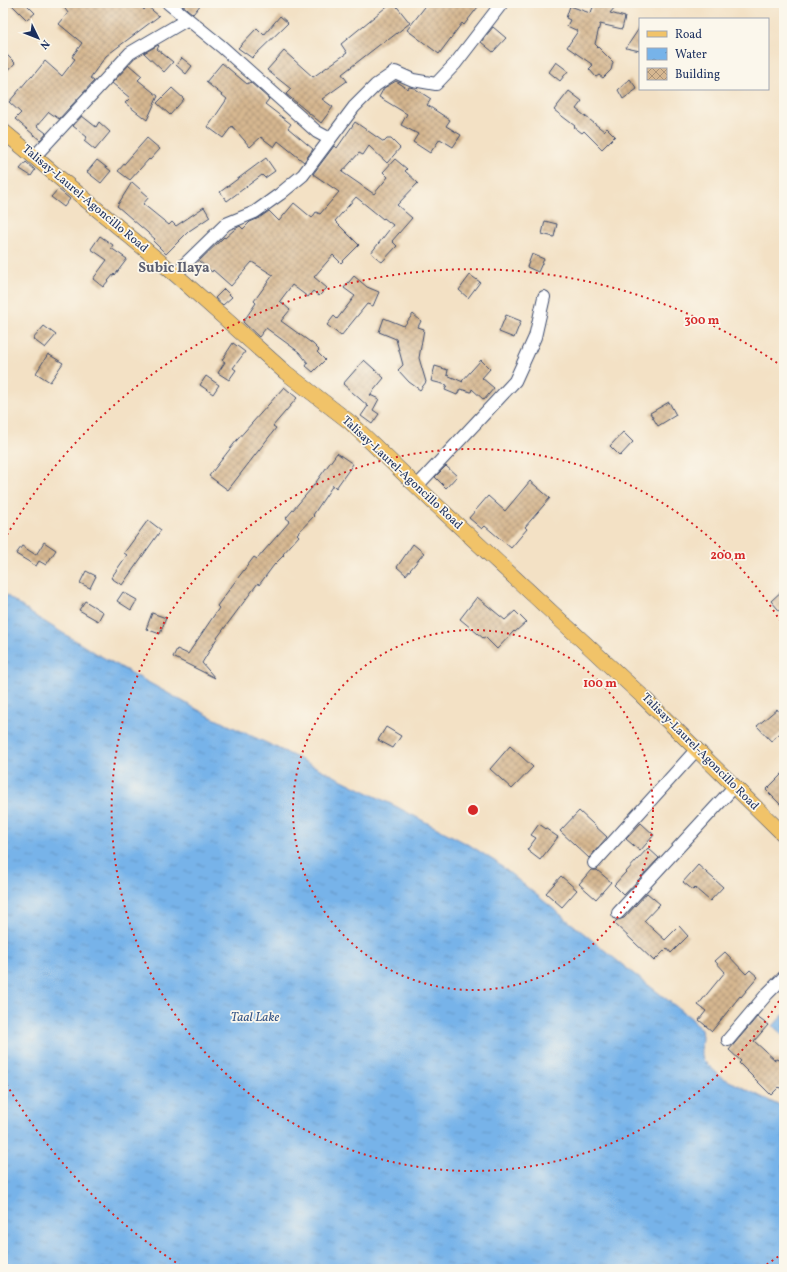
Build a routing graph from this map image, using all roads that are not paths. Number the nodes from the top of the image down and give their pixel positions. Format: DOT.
graph roads {
  1 [pos="168,3"];
  2 [pos="502,3"];
  3 [pos="188,19"];
  4 [pos="3,131"];
  5 [pos="330,139"];
  6 [pos="34,157"];
  7 [pos="176,274"];
  8 [pos="544,297"];
  9 [pos="418,486"];
  10 [pos="696,749"];
  11 [pos="734,787"];
  12 [pos="784,835"];
  13 [pos="594,863"];
  14 [pos="618,913"];
  15 [pos="784,977"];
  16 [pos="728,1040"];
  1 -- 3 [label="street"];
  2 -- 5 [label="street"];
  3 -- 5 [label="street"];
  3 -- 6 [label="street"];
  4 -- 6 [label="main road, Talisay-Laurel-Agoncillo Road"];
  5 -- 7 [label="street"];
  6 -- 7 [label="main road, Talisay-Laurel-Agoncillo Road"];
  7 -- 9 [label="main road, Talisay-Laurel-Agoncillo Road"];
  8 -- 9 [label="street"];
  9 -- 10 [label="main road, Talisay-Laurel-Agoncillo Road"];
  10 -- 11 [label="main road, Talisay-Laurel-Agoncillo Road"];
  10 -- 13 [label="street"];
  11 -- 12 [label="main road, Talisay-Laurel-Agoncillo Road"];
  11 -- 14 [label="street"];
  15 -- 16 [label="street"];
}
